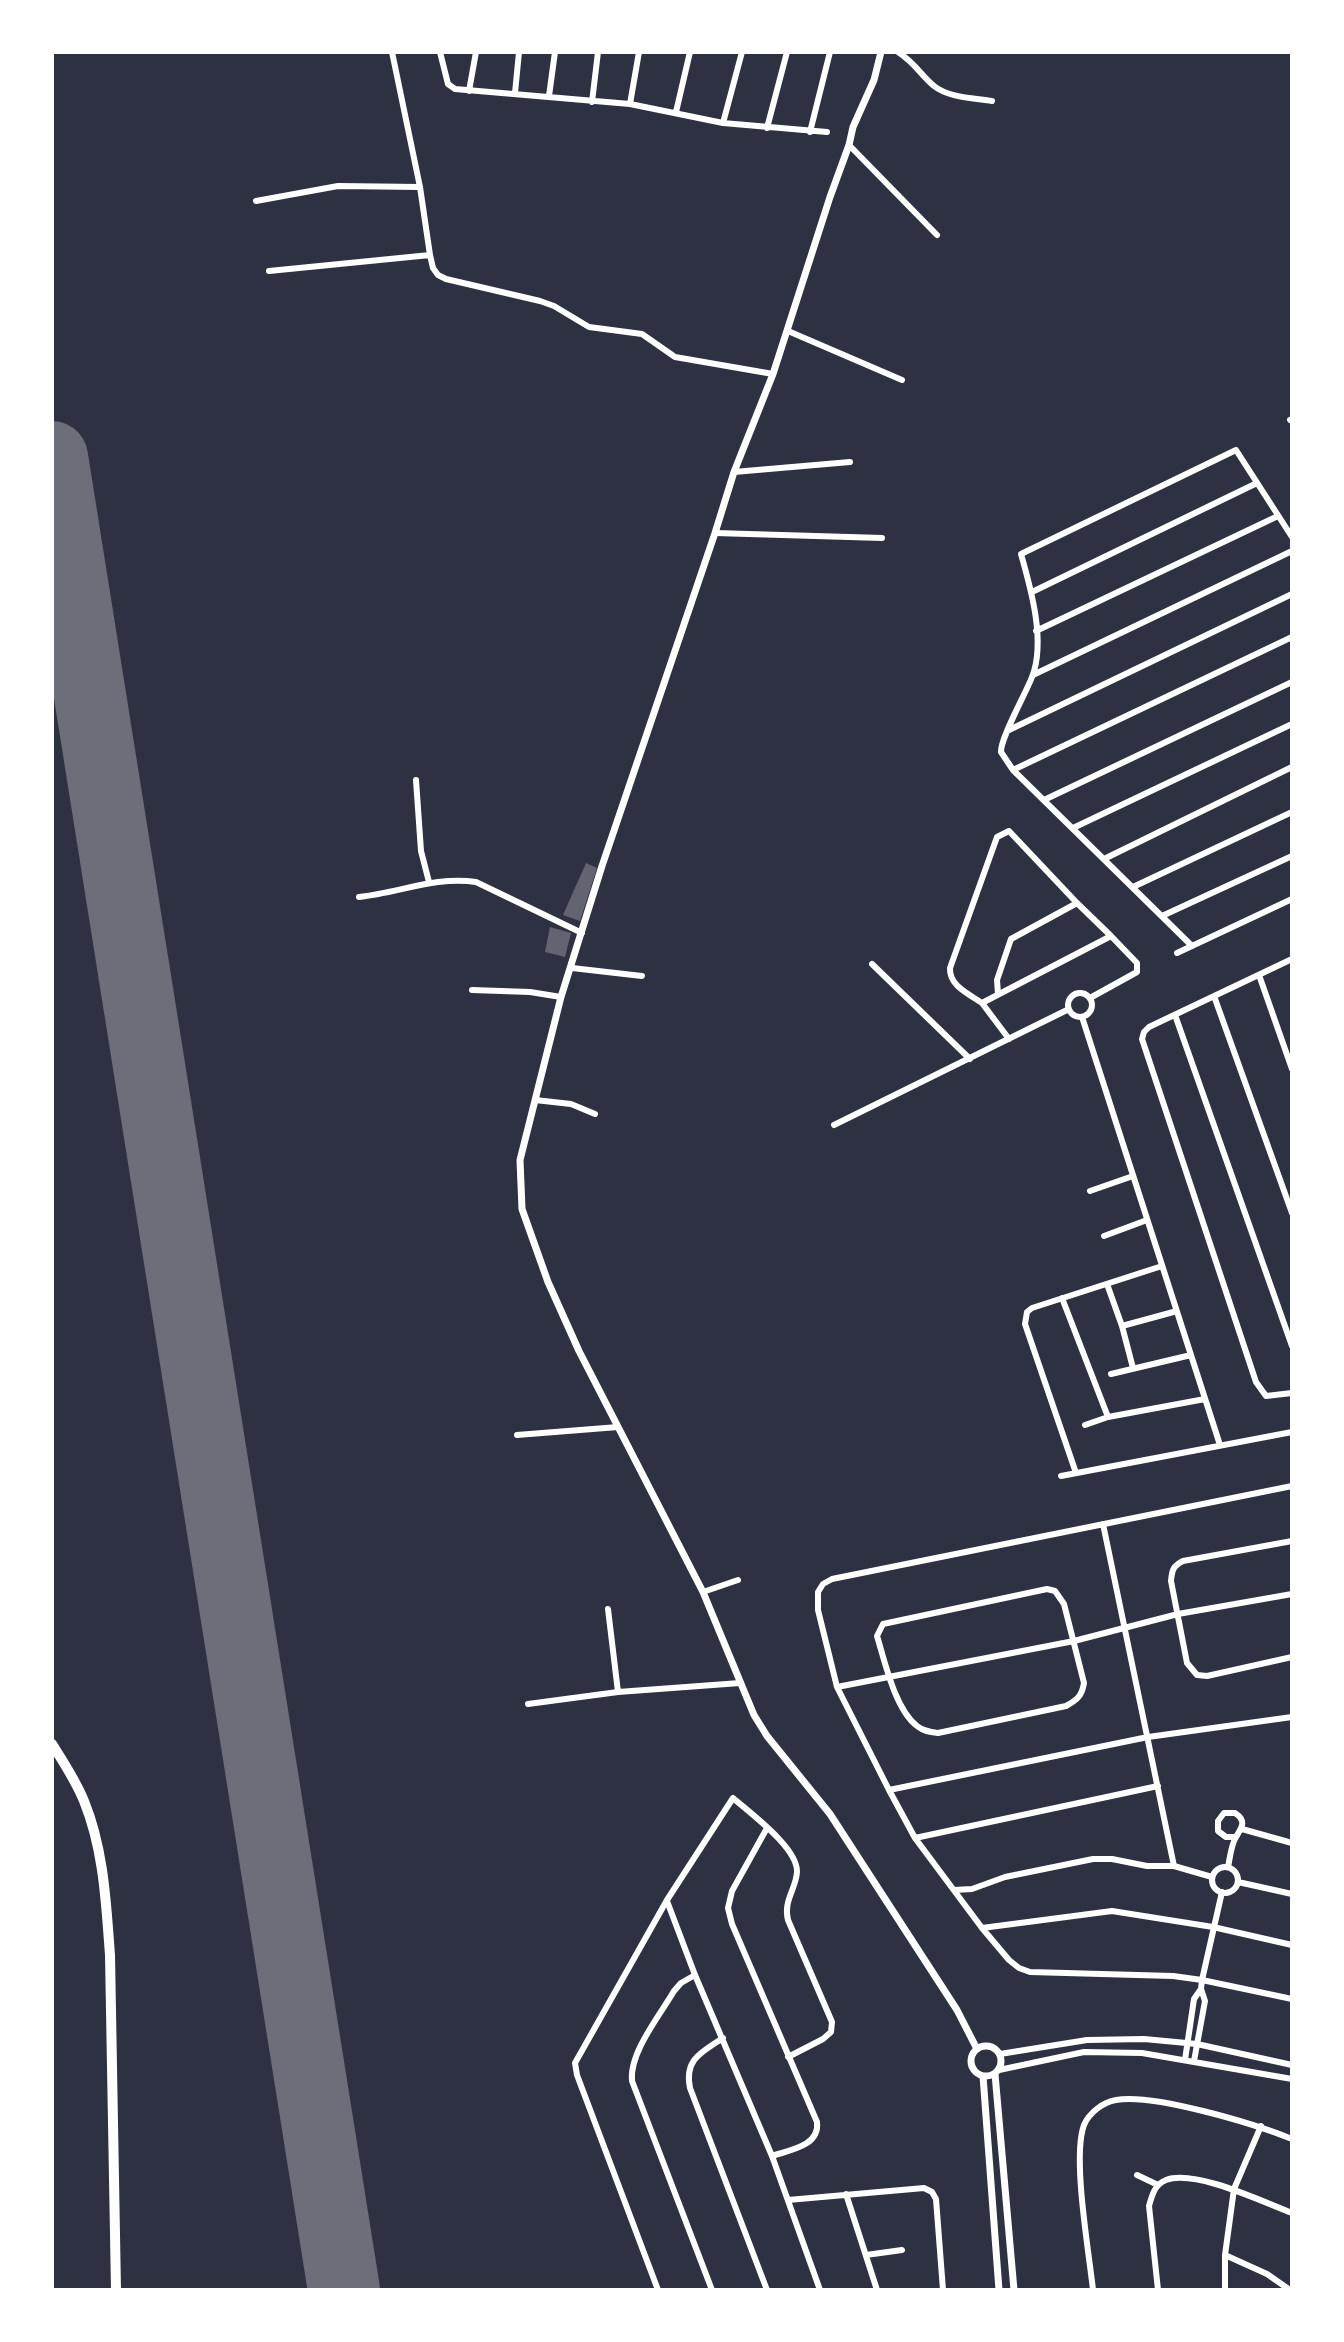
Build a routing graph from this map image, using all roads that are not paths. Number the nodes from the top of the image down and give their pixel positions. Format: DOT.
graph roads {
  1 [pos="391,52"];
  2 [pos="440,52"];
  3 [pos="476,52"];
  4 [pos="519,52"];
  5 [pos="555,52"];
  6 [pos="598,52"];
  7 [pos="639,52"];
  8 [pos="690,52"];
  9 [pos="742,52"];
  10 [pos="786,52"];
  11 [pos="831,52"];
  12 [pos="881,52"];
  13 [pos="898,52"];
  14 [pos="469,90"];
  15 [pos="515,93"];
  16 [pos="549,96"];
  17 [pos="992,101"];
  18 [pos="592,102"];
  19 [pos="630,104"];
  20 [pos="676,113"];
  21 [pos="723,122"];
  22 [pos="767,128"];
  23 [pos="810,132"];
  24 [pos="827,132"];
  25 [pos="849,145"];
  26 [pos="420,187"];
  27 [pos="256,201"];
  28 [pos="937,236"];
  29 [pos="429,255"];
  30 [pos="269,271"];
  31 [pos="788,331"];
  32 [pos="773,374"];
  33 [pos="902,380"];
  34 [pos="849,461"];
  35 [pos="734,472"];
  36 [pos="1257,483"];
  37 [pos="1278,516"];
  38 [pos="715,533"];
  39 [pos="1292,537"];
  40 [pos="882,538"];
  41 [pos="1292,551"];
  42 [pos="1032,592"];
  43 [pos="1292,594"];
  44 [pos="1036,631"];
  45 [pos="1292,637"];
  46 [pos="1033,675"];
  47 [pos="1292,682"];
  48 [pos="1292,723"];
  49 [pos="1009,731"];
  50 [pos="1292,767"];
  51 [pos="1013,770"];
  52 [pos="416,780"];
  53 [pos="1044,800"];
  54 [pos="1292,812"];
  55 [pos="1073,828"];
  56 [pos="1292,856"];
  57 [pos="1104,859"];
  58 [pos="429,882"];
  59 [pos="1133,887"];
  60 [pos="359,897"];
  61 [pos="1292,899"];
  62 [pos="1077,902"];
  63 [pos="1162,916"];
  64 [pos="582,933"];
  65 [pos="1111,936"];
  66 [pos="1192,946"];
  67 [pos="1177,953"];
  68 [pos="1292,959"];
  69 [pos="872,964"];
  70 [pos="572,968"];
  71 [pos="1259,975"];
  72 [pos="642,976"];
  73 [pos="472,990"];
  74 [pos="998,994"];
  75 [pos="1214,996"];
  76 [pos="561,998"];
  77 [pos="1090,998"];
  78 [pos="982,1003"];
  79 [pos="1069,1009"];
  80 [pos="1175,1015"];
  81 [pos="1082,1017"];
  82 [pos="1009,1039"];
  83 [pos="970,1059"];
  84 [pos="1292,1069"];
  85 [pos="535,1100"];
  86 [pos="595,1114"];
  87 [pos="834,1125"];
  88 [pos="1133,1175"];
  89 [pos="1090,1191"];
  90 [pos="1292,1213"];
  91 [pos="1147,1220"];
  92 [pos="1104,1236"];
  93 [pos="1162,1266"];
  94 [pos="1107,1284"];
  95 [pos="1062,1298"];
  96 [pos="1177,1311"];
  97 [pos="1122,1326"];
  98 [pos="1292,1346"];
  99 [pos="1191,1355"];
  100 [pos="1133,1368"];
  101 [pos="1111,1374"];
  102 [pos="1292,1393"];
  103 [pos="1205,1399"];
  104 [pos="1108,1417"];
  105 [pos="1085,1425"];
  106 [pos="618,1427"];
  107 [pos="1292,1432"];
  108 [pos="517,1435"];
  109 [pos="1220,1445"];
  110 [pos="1076,1473"];
  111 [pos="1061,1476"];
  112 [pos="1292,1486"];
  113 [pos="1103,1524"];
  114 [pos="1292,1541"];
  115 [pos="738,1580"];
  116 [pos="703,1592"];
  117 [pos="1292,1594"];
  118 [pos="608,1609"];
  119 [pos="1178,1614"];
  120 [pos="1125,1626"];
  121 [pos="1074,1641"];
  122 [pos="1292,1657"];
  123 [pos="889,1678"];
  124 [pos="740,1683"];
  125 [pos="837,1687"];
  126 [pos="618,1692"];
  127 [pos="528,1703"];
  128 [pos="1292,1717"];
  129 [pos="1147,1737"];
  130 [pos="52,1744"];
  131 [pos="1158,1786"];
  132 [pos="889,1790"];
  133 [pos="767,1828"];
  134 [pos="1242,1829"];
  135 [pos="1236,1837"];
  136 [pos="915,1838"];
  137 [pos="1292,1843"];
  138 [pos="1174,1866"];
  139 [pos="1228,1867"];
  140 [pos="1212,1877"];
  141 [pos="1238,1882"];
  142 [pos="954,1890"];
  143 [pos="1222,1892"];
  144 [pos="1292,1894"];
  145 [pos="667,1900"];
  146 [pos="1213,1927"];
  147 [pos="982,1928"];
  148 [pos="1292,1945"];
  149 [pos="695,1975"];
  150 [pos="1202,1980"];
  151 [pos="1201,1989"];
  152 [pos="1292,1999"];
  153 [pos="723,2038"];
  154 [pos="1186,2042"];
  155 [pos="1197,2044"];
  156 [pos="977,2049"];
  157 [pos="1000,2054"];
  158 [pos="788,2057"];
  159 [pos="1185,2060"];
  160 [pos="1194,2061"];
  161 [pos="1292,2065"];
  162 [pos="997,2072"];
  163 [pos="984,2076"];
  164 [pos="1292,2079"];
  165 [pos="1261,2126"];
  166 [pos="1292,2139"];
  167 [pos="772,2156"];
  168 [pos="1137,2175"];
  169 [pos="1158,2185"];
  170 [pos="1234,2189"];
  171 [pos="846,2194"];
  172 [pos="788,2200"];
  173 [pos="1292,2213"];
  174 [pos="902,2250"];
  175 [pos="866,2255"];
  176 [pos="1225,2255"];
  177 [pos="116,2290"];
  178 [pos="658,2290"];
  179 [pos="712,2290"];
  180 [pos="766,2290"];
  181 [pos="820,2290"];
  182 [pos="877,2290"];
  183 [pos="943,2290"];
  184 [pos="999,2290"];
  185 [pos="1014,2290"];
  186 [pos="1093,2290"];
  187 [pos="1158,2290"];
  188 [pos="1224,2290"];
  189 [pos="1290,2290"];
  1 -- 26 [label="street"];
  2 -- 14 [label="street"];
  3 -- 14 [label="street"];
  4 -- 15 [label="street"];
  5 -- 16 [label="street"];
  6 -- 18 [label="street"];
  7 -- 19 [label="street"];
  8 -- 20 [label="street"];
  9 -- 21 [label="street"];
  10 -- 22 [label="street"];
  11 -- 23 [label="street"];
  12 -- 25 [label="street"];
  13 -- 17 [label="street"];
  14 -- 15 [label="street"];
  15 -- 16 [label="street"];
  16 -- 18 [label="street"];
  18 -- 19 [label="street"];
  19 -- 20 [label="street"];
  20 -- 21 [label="street"];
  21 -- 22 [label="street"];
  22 -- 23 [label="street"];
  23 -- 24 [label="street"];
  25 -- 28 [label="street"];
  25 -- 31 [label="street"];
  26 -- 27 [label="street"];
  26 -- 29 [label="street"];
  29 -- 30 [label="street"];
  29 -- 32 [label="street"];
  31 -- 32 [label="street"];
  31 -- 33 [label="street"];
  32 -- 35 [label="street"];
  34 -- 35 [label="street"];
  35 -- 38 [label="street"];
  36 -- 37 [label="street"];
  36 -- 42 [label="street"];
  36 -- 42 [label="street"];
  37 -- 39 [label="street"];
  37 -- 44 [label="street"];
  38 -- 40 [label="street"];
  38 -- 64 [label="street"];
  41 -- 46 [label="street"];
  42 -- 44 [label="street"];
  43 -- 49 [label="street"];
  44 -- 46 [label="street"];
  45 -- 51 [label="street"];
  46 -- 49 [label="street"];
  47 -- 53 [label="street"];
  48 -- 55 [label="street"];
  49 -- 51 [label="street"];
  50 -- 57 [label="street"];
  51 -- 53 [label="street"];
  52 -- 58 [label="street"];
  53 -- 55 [label="street"];
  54 -- 59 [label="street"];
  55 -- 57 [label="street"];
  56 -- 63 [label="street"];
  57 -- 59 [label="street"];
  58 -- 60 [label="street"];
  58 -- 64 [label="street"];
  59 -- 63 [label="street"];
  61 -- 66 [label="street"];
  62 -- 65 [label="street"];
  62 -- 74 [label="street"];
  62 -- 78 [label="street"];
  63 -- 66 [label="street"];
  64 -- 70 [label="street"];
  65 -- 74 [label="street"];
  65 -- 77 [label="street"];
  66 -- 67 [label="street"];
  68 -- 71 [label="street"];
  69 -- 83 [label="street"];
  70 -- 72 [label="street"];
  70 -- 76 [label="street"];
  71 -- 75 [label="street"];
  71 -- 84 [label="street"];
  73 -- 76 [label="street"];
  74 -- 78 [label="street"];
  75 -- 80 [label="street"];
  75 -- 90 [label="street"];
  76 -- 85 [label="street"];
  77 -- 79 [label="street"];
  77 -- 81 [label="street"];
  78 -- 82 [label="street"];
  79 -- 81 [label="street"];
  79 -- 82 [label="street"];
  80 -- 98 [label="street"];
  80 -- 102 [label="street"];
  81 -- 88 [label="street"];
  82 -- 83 [label="street"];
  83 -- 87 [label="street"];
  85 -- 86 [label="street"];
  85 -- 106 [label="street"];
  88 -- 89 [label="street"];
  88 -- 91 [label="street"];
  91 -- 92 [label="street"];
  91 -- 93 [label="street"];
  93 -- 94 [label="street"];
  93 -- 96 [label="street"];
  94 -- 95 [label="street"];
  94 -- 97 [label="street"];
  95 -- 104 [label="street"];
  95 -- 110 [label="street"];
  96 -- 97 [label="street"];
  96 -- 99 [label="street"];
  97 -- 100 [label="street"];
  99 -- 100 [label="street"];
  99 -- 103 [label="street"];
  100 -- 101 [label="street"];
  103 -- 104 [label="street"];
  103 -- 109 [label="street"];
  104 -- 105 [label="street"];
  106 -- 108 [label="street"];
  106 -- 116 [label="street"];
  107 -- 109 [label="street"];
  109 -- 110 [label="street"];
  110 -- 111 [label="street"];
  112 -- 113 [label="street"];
  113 -- 120 [label="street"];
  113 -- 125 [label="street"];
  114 -- 119 [label="street"];
  115 -- 116 [label="street"];
  116 -- 124 [label="street"];
  117 -- 119 [label="street"];
  118 -- 126 [label="street"];
  119 -- 120 [label="street"];
  119 -- 122 [label="street"];
  120 -- 121 [label="street"];
  120 -- 129 [label="street"];
  121 -- 123 [label="street"];
  121 -- 123 [label="street"];
  121 -- 123 [label="street"];
  123 -- 125 [label="street"];
  124 -- 126 [label="street"];
  124 -- 156 [label="street"];
  125 -- 132 [label="street"];
  126 -- 127 [label="street"];
  128 -- 129 [label="street"];
  129 -- 131 [label="street"];
  129 -- 132 [label="street"];
  130 -- 177 [label="main road"];
  131 -- 136 [label="street"];
  131 -- 138 [label="street"];
  132 -- 136 [label="street"];
  133 -- 145 [label="street"];
  133 -- 158 [label="street"];
  133 -- 158 [label="street"];
  134 -- 135 [label="street"];
  134 -- 135 [label="street"];
  134 -- 137 [label="street"];
  135 -- 139 [label="street"];
  136 -- 142 [label="street"];
  138 -- 140 [label="street"];
  138 -- 142 [label="street"];
  139 -- 140 [label="street"];
  139 -- 141 [label="street"];
  140 -- 143 [label="street"];
  141 -- 143 [label="street"];
  141 -- 144 [label="street"];
  142 -- 147 [label="street"];
  143 -- 146 [label="street"];
  145 -- 149 [label="street"];
  145 -- 178 [label="street"];
  146 -- 147 [label="street"];
  146 -- 148 [label="street"];
  146 -- 150 [label="street"];
  147 -- 150 [label="street"];
  149 -- 153 [label="street"];
  149 -- 179 [label="street"];
  150 -- 151 [label="street"];
  150 -- 152 [label="street"];
  151 -- 154 [label="street"];
  151 -- 155 [label="street"];
  153 -- 167 [label="street"];
  153 -- 180 [label="street"];
  154 -- 155 [label="street"];
  154 -- 157 [label="street"];
  154 -- 159 [label="street"];
  155 -- 160 [label="street"];
  155 -- 161 [label="street"];
  156 -- 157 [label="street"];
  156 -- 163 [label="street"];
  157 -- 162 [label="street"];
  158 -- 167 [label="street"];
  159 -- 160 [label="street"];
  159 -- 162 [label="street"];
  160 -- 164 [label="street"];
  162 -- 163 [label="street"];
  162 -- 185 [label="street"];
  163 -- 184 [label="street"];
  165 -- 166 [label="street"];
  165 -- 170 [label="street"];
  165 -- 186 [label="street"];
  167 -- 172 [label="street"];
  168 -- 169 [label="street"];
  169 -- 170 [label="street"];
  169 -- 187 [label="street"];
  170 -- 173 [label="street"];
  170 -- 176 [label="street"];
  171 -- 172 [label="street"];
  171 -- 175 [label="street"];
  171 -- 183 [label="street"];
  172 -- 181 [label="street"];
  174 -- 175 [label="street"];
  175 -- 182 [label="street"];
  176 -- 188 [label="street"];
  176 -- 189 [label="street"];
}
